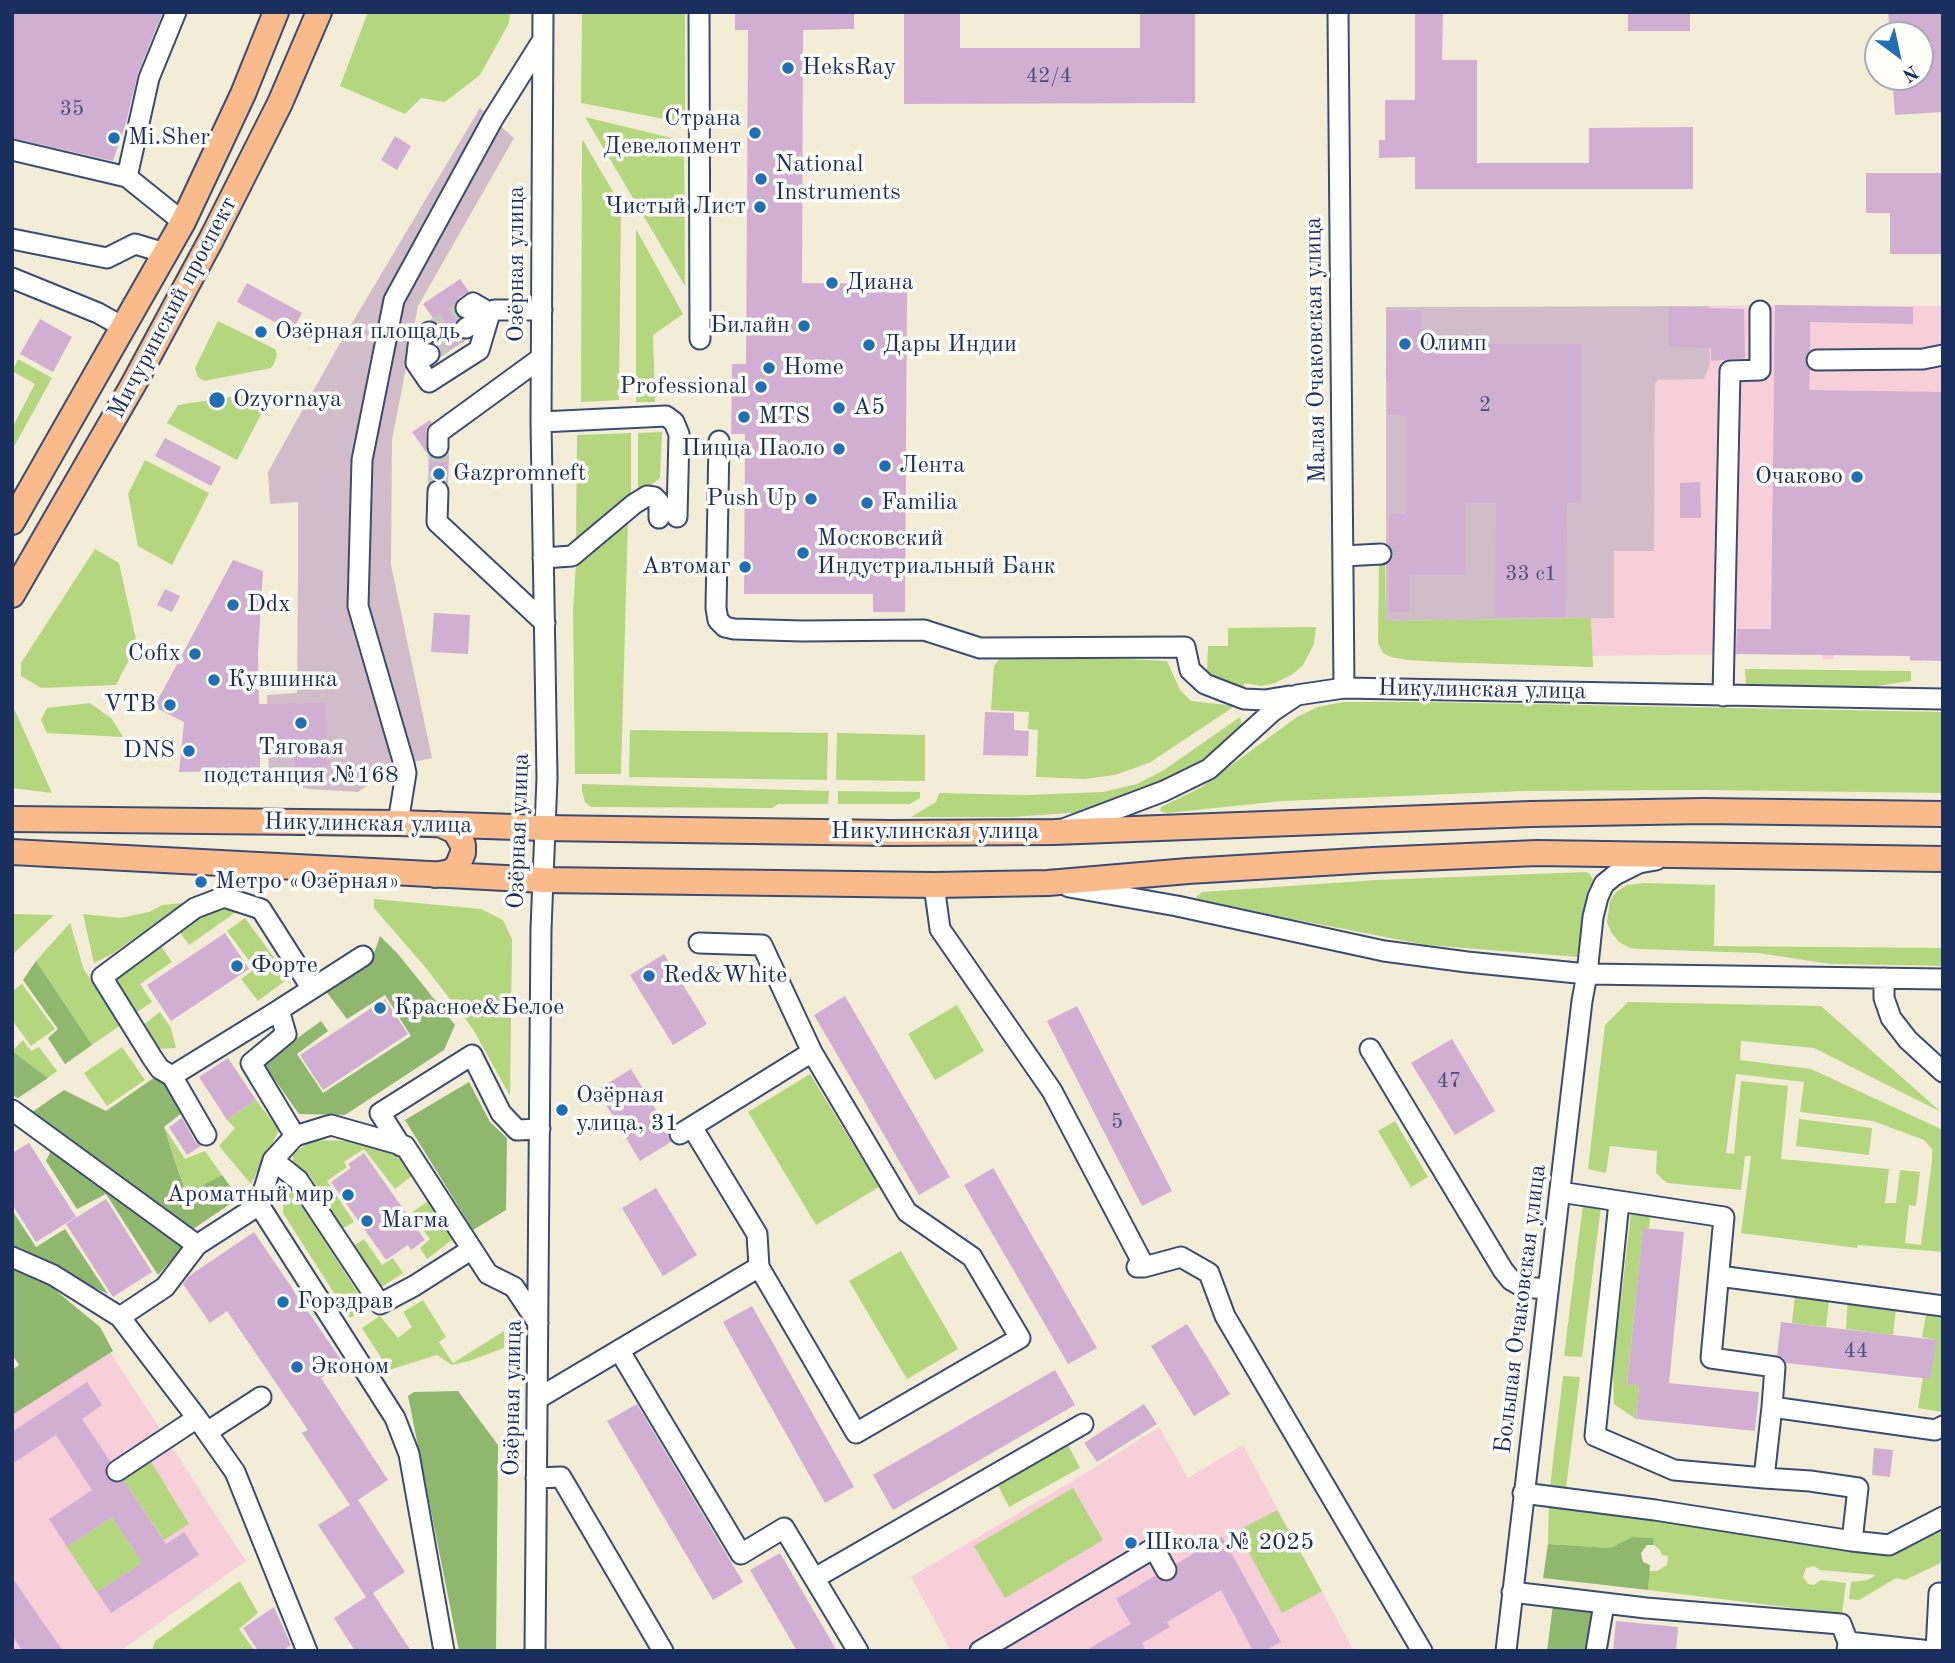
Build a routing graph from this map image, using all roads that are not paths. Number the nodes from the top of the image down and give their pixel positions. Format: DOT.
graph roads {
  1 [pos="176,12"];
  2 [pos="276,12"];
  3 [pos="319,12"];
  4 [pos="543,12"];
  5 [pos="699,12"];
  6 [pos="1338,12"];
  7 [pos="543,39"];
  8 [pos="12,150"];
  9 [pos="127,177"];
  10 [pos="183,222"];
  11 [pos="12,239"];
  12 [pos="164,253"];
  13 [pos="12,278"];
  14 [pos="466,308"];
  15 [pos="542,310"];
  16 [pos="1760,310"];
  17 [pos="490,313"];
  18 [pos="122,327"];
  19 [pos="466,328"];
  20 [pos="429,331"];
  21 [pos="700,339"];
  22 [pos="1943,355"];
  23 [pos="541,358"];
  24 [pos="1817,360"];
  25 [pos="541,422"];
  26 [pos="719,441"];
  27 [pos="438,447"];
  28 [pos="438,491"];
  29 [pos="12,522"];
  30 [pos="1381,554"];
  31 [pos="1343,556"];
  32 [pos="543,558"];
  33 [pos="12,595"];
  34 [pos="545,623"];
  35 [pos="1344,688"];
  36 [pos="1297,695"];
  37 [pos="1723,696"];
  38 [pos="1943,699"];
  39 [pos="12,806"];
  40 [pos="1943,814"];
  41 [pos="12,819"];
  42 [pos="41,821"];
  43 [pos="398,822"];
  44 [pos="439,824"];
  45 [pos="544,828"];
  46 [pos="1054,832"];
  47 [pos="12,852"];
  48 [pos="1690,855"];
  49 [pos="1943,859"];
  50 [pos="435,875"];
  51 [pos="543,880"];
  52 [pos="1048,883"];
  53 [pos="934,885"];
  54 [pos="699,943"];
  55 [pos="363,956"];
  56 [pos="1587,974"];
  57 [pos="1884,978"];
  58 [pos="1943,979"];
  59 [pos="312,989"];
  60 [pos="279,1010"];
  61 [pos="1370,1049"];
  62 [pos="812,1052"];
  63 [pos="1943,1072"];
  64 [pos="172,1076"];
  65 [pos="12,1110"];
  66 [pos="540,1129"];
  67 [pos="206,1135"];
  68 [pos="295,1136"];
  69 [pos="401,1146"];
  70 [pos="273,1160"];
  71 [pos="1560,1192"];
  72 [pos="1619,1202"];
  73 [pos="259,1205"];
  74 [pos="197,1245"];
  75 [pos="472,1249"];
  76 [pos="12,1256"];
  77 [pos="759,1267"];
  78 [pos="1719,1276"];
  79 [pos="1548,1289"];
  80 [pos="1943,1306"];
  81 [pos="120,1317"];
  82 [pos="538,1323"];
  83 [pos="619,1350"];
  84 [pos="261,1398"];
  85 [pos="537,1399"];
  86 [pos="1772,1407"];
  87 [pos="1083,1424"];
  88 [pos="202,1425"];
  89 [pos="1943,1426"];
  90 [pos="117,1471"];
  91 [pos="536,1478"];
  92 [pos="1764,1478"];
  93 [pos="1523,1493"];
  94 [pos="1943,1517"];
  95 [pos="1852,1541"];
  96 [pos="1166,1570"];
  97 [pos="815,1578"];
  98 [pos="1512,1592"];
  99 [pos="1939,1593"];
  100 [pos="1604,1604"];
  101 [pos="1848,1646"];
  102 [pos="1413,1648"];
  103 [pos="307,1651"];
  104 [pos="444,1651"];
  105 [pos="534,1651"];
  106 [pos="663,1651"];
  107 [pos="858,1651"];
  108 [pos="980,1651"];
  109 [pos="1506,1651"];
  110 [pos="1596,1651"];
  111 [pos="1934,1651"];
  1 -- 9 [label="street"];
  2 -- 10 [label="main road, Мичуринский проспект"];
  3 -- 33 [label="main road, Мичуринский проспект"];
  4 -- 7 [label="street, Озёрная улица"];
  5 -- 21 [label="street"];
  6 -- 31 [label="street, Малая Очаковская улица"];
  7 -- 15 [label="street, Озёрная улица"];
  7 -- 43 [label="street"];
  8 -- 9 [label="street"];
  9 -- 10 [label="street"];
  10 -- 12 [label="main road, Мичуринский проспект"];
  11 -- 12 [label="street"];
  12 -- 18 [label="main road, Мичуринский проспект"];
  13 -- 18 [label="street"];
  14 -- 17 [label="street"];
  15 -- 17 [label="street"];
  15 -- 23 [label="street, Озёрная улица"];
  16 -- 37 [label="street"];
  17 -- 19 [label="street"];
  17 -- 20 [label="street"];
  18 -- 29 [label="main road, Мичуринский проспект"];
  22 -- 24 [label="street"];
  23 -- 25 [label="street, Озёрная улица"];
  23 -- 27 [label="street"];
  25 -- 32 [label="street, Озёрная улица"];
  25 -- 32 [label="street"];
  26 -- 36 [label="street"];
  28 -- 34 [label="street"];
  30 -- 31 [label="street"];
  31 -- 35 [label="street, Малая Очаковская улица"];
  32 -- 34 [label="street, Озёрная улица"];
  34 -- 45 [label="street, Озёрная улица"];
  35 -- 36 [label="street, Никулинская улица"];
  35 -- 37 [label="street, Никулинская улица"];
  36 -- 46 [label="street, Никулинская улица"];
  37 -- 38 [label="street, Никулинская улица"];
  39 -- 42 [label="main road"];
  40 -- 46 [label="main road"];
  41 -- 42 [label="main road, Никулинская улица"];
  42 -- 43 [label="main road, Никулинская улица"];
  43 -- 44 [label="main road, Никулинская улица"];
  44 -- 45 [label="main road, Никулинская улица"];
  44 -- 50 [label="main road"];
  45 -- 46 [label="main road, Никулинская улица"];
  45 -- 51 [label="street, Озёрная улица"];
  47 -- 50 [label="main road, Никулинская улица"];
  48 -- 49 [label="main road"];
  48 -- 52 [label="main road"];
  48 -- 56 [label="street, Большая Очаковская улица"];
  50 -- 51 [label="main road, Никулинская улица"];
  51 -- 53 [label="main road, Никулинская улица"];
  51 -- 66 [label="street, Озёрная улица"];
  52 -- 53 [label="main road, Никулинская улица"];
  52 -- 56 [label="street, Никулинская улица"];
  53 -- 102 [label="street"];
  54 -- 62 [label="street"];
  55 -- 59 [label="street"];
  56 -- 57 [label="street, Никулинская улица"];
  56 -- 71 [label="street, Большая Очаковская улица"];
  57 -- 58 [label="street, Никулинская улица"];
  57 -- 63 [label="street"];
  59 -- 60 [label="street"];
  59 -- 64 [label="street"];
  60 -- 64 [label="street"];
  60 -- 68 [label="street"];
  61 -- 79 [label="street"];
  62 -- 77 [label="street"];
  62 -- 77 [label="street"];
  64 -- 67 [label="street"];
  65 -- 74 [label="street"];
  66 -- 69 [label="street"];
  66 -- 82 [label="street, Озёрная улица"];
  68 -- 69 [label="street"];
  68 -- 70 [label="street"];
  69 -- 75 [label="street"];
  70 -- 73 [label="street"];
  70 -- 75 [label="street"];
  71 -- 72 [label="street"];
  71 -- 79 [label="street, Большая Очаковская улица"];
  72 -- 78 [label="street"];
  72 -- 92 [label="street"];
  73 -- 74 [label="street"];
  73 -- 104 [label="street"];
  74 -- 81 [label="street"];
  75 -- 82 [label="street"];
  76 -- 81 [label="street"];
  77 -- 83 [label="street"];
  78 -- 80 [label="street"];
  78 -- 86 [label="street"];
  79 -- 93 [label="street, Большая Очаковская улица"];
  81 -- 88 [label="street"];
  82 -- 85 [label="street, Озёрная улица"];
  83 -- 85 [label="street"];
  83 -- 97 [label="street"];
  84 -- 88 [label="street"];
  85 -- 91 [label="street, Озёрная улица"];
  86 -- 89 [label="street"];
  86 -- 92 [label="street"];
  87 -- 97 [label="street"];
  88 -- 90 [label="street"];
  88 -- 103 [label="street"];
  91 -- 105 [label="street, Озёрная улица"];
  91 -- 106 [label="street"];
  92 -- 95 [label="street"];
  93 -- 95 [label="street"];
  93 -- 98 [label="street, Большая Очаковская улица"];
  94 -- 95 [label="street"];
  96 -- 108 [label="street"];
  97 -- 107 [label="street"];
  98 -- 100 [label="street"];
  98 -- 109 [label="street, Большая Очаковская улица"];
  99 -- 111 [label="street"];
  100 -- 101 [label="street"];
  100 -- 110 [label="street"];
  101 -- 111 [label="street"];
}
